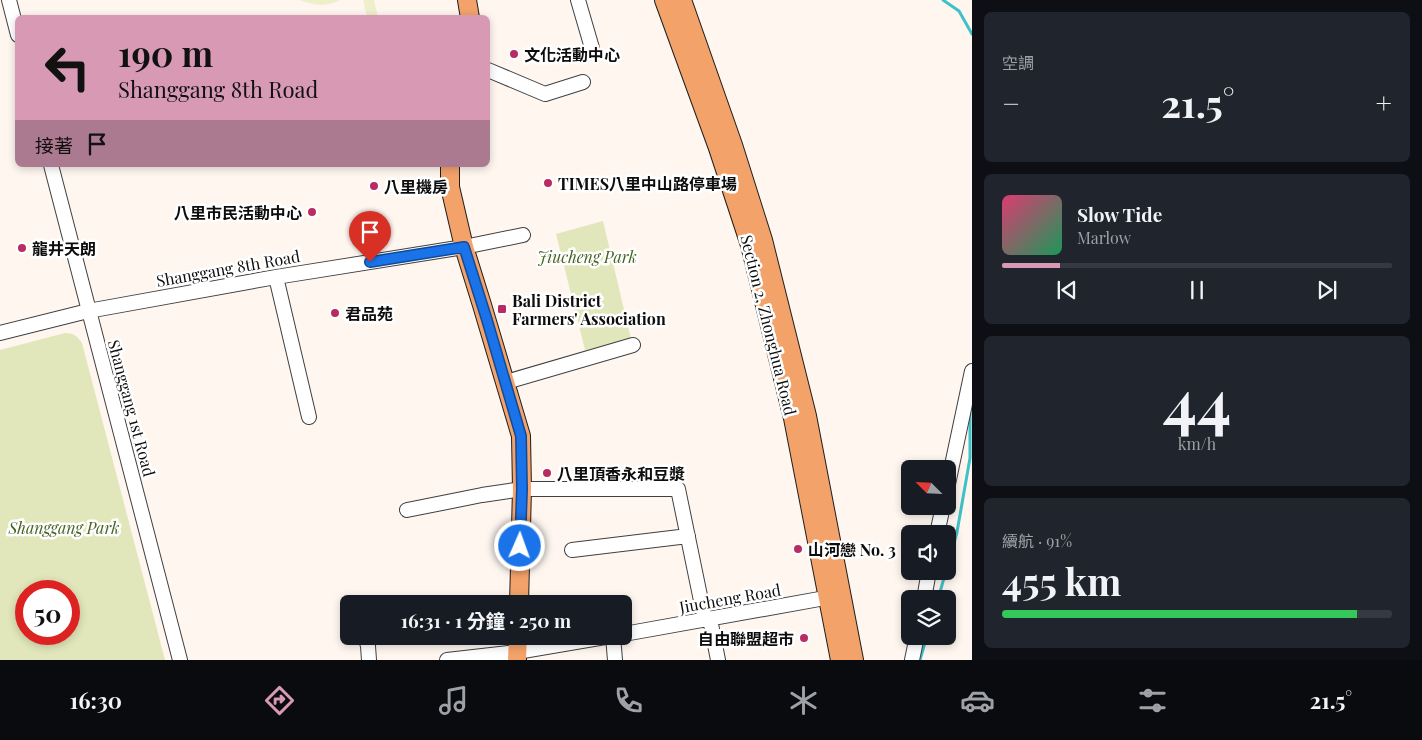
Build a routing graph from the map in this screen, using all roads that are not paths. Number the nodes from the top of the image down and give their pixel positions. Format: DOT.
graph roads {
  1 [pos="9,0"];
  2 [pos="467,0"];
  3 [pos="578,0"];
  4 [pos="664,0"];
  5 [pos="682,0"];
  6 [pos="470,15"];
  7 [pos="15,23"];
  8 [pos="592,48"];
  9 [pos="490,71"];
  10 [pos="583,82"];
  11 [pos="52,167"];
  12 [pos="450,167"];
  13 [pos="522,234"];
  14 [pos="464,247"];
  15 [pos="276,277"];
  16 [pos="88,311"];
  17 [pos="0,333"];
  18 [pos="634,345"];
  19 [pos="972,371"];
  20 [pos="506,382"];
  21 [pos="309,417"];
  22 [pos="953,460"];
  23 [pos="522,489"];
  24 [pos="407,510"];
  25 [pos="688,536"];
  26 [pos="572,550"];
  27 [pos="518,595"];
  28 [pos="835,597"];
  29 [pos="707,620"];
  30 [pos="632,633"];
  31 [pos="368,645"];
  32 [pos="551,645"];
  33 [pos="613,645"];
  34 [pos="915,645"];
  35 [pos="517,650"];
  36 [pos="180,660"];
  37 [pos="369,660"];
  38 [pos="447,660"];
  39 [pos="615,660"];
  40 [pos="718,660"];
  41 [pos="840,660"];
  42 [pos="854,660"];
  43 [pos="912,660"];
  1 -- 7 [label="street"];
  2 -- 6 [label="main road"];
  3 -- 8 [label="street"];
  4 -- 28 [label="main road, Section 2, Zhonghua Road"];
  5 -- 28 [label="main road, Section 2, Zhonghua Road"];
  9 -- 10 [label="street"];
  11 -- 16 [label="street, Shanggang 1st Road"];
  12 -- 14 [label="main road"];
  13 -- 14 [label="street, Shanggang 8th Road"];
  14 -- 15 [label="street, Shanggang 8th Road"];
  14 -- 20 [label="main road"];
  15 -- 16 [label="street, Shanggang 8th Road"];
  15 -- 21 [label="street"];
  16 -- 17 [label="street, Shanggang 8th Road"];
  16 -- 36 [label="street, Shanggang 1st Road"];
  18 -- 20 [label="street"];
  19 -- 22 [label="street"];
  20 -- 23 [label="main road"];
  23 -- 24 [label="street"];
  23 -- 25 [label="street"];
  23 -- 27 [label="main road"];
  25 -- 26 [label="street"];
  25 -- 29 [label="street"];
  28 -- 29 [label="street, Jiucheng Road"];
  28 -- 41 [label="main road, Section 2, Zhonghua Road"];
  28 -- 42 [label="main road, Section 2, Zhonghua Road"];
  29 -- 30 [label="street, Jiucheng Road"];
  29 -- 40 [label="street"];
  31 -- 37 [label="street"];
  32 -- 35 [label="street"];
  33 -- 39 [label="street"];
  34 -- 43 [label="street"];
  35 -- 38 [label="street"];
}
